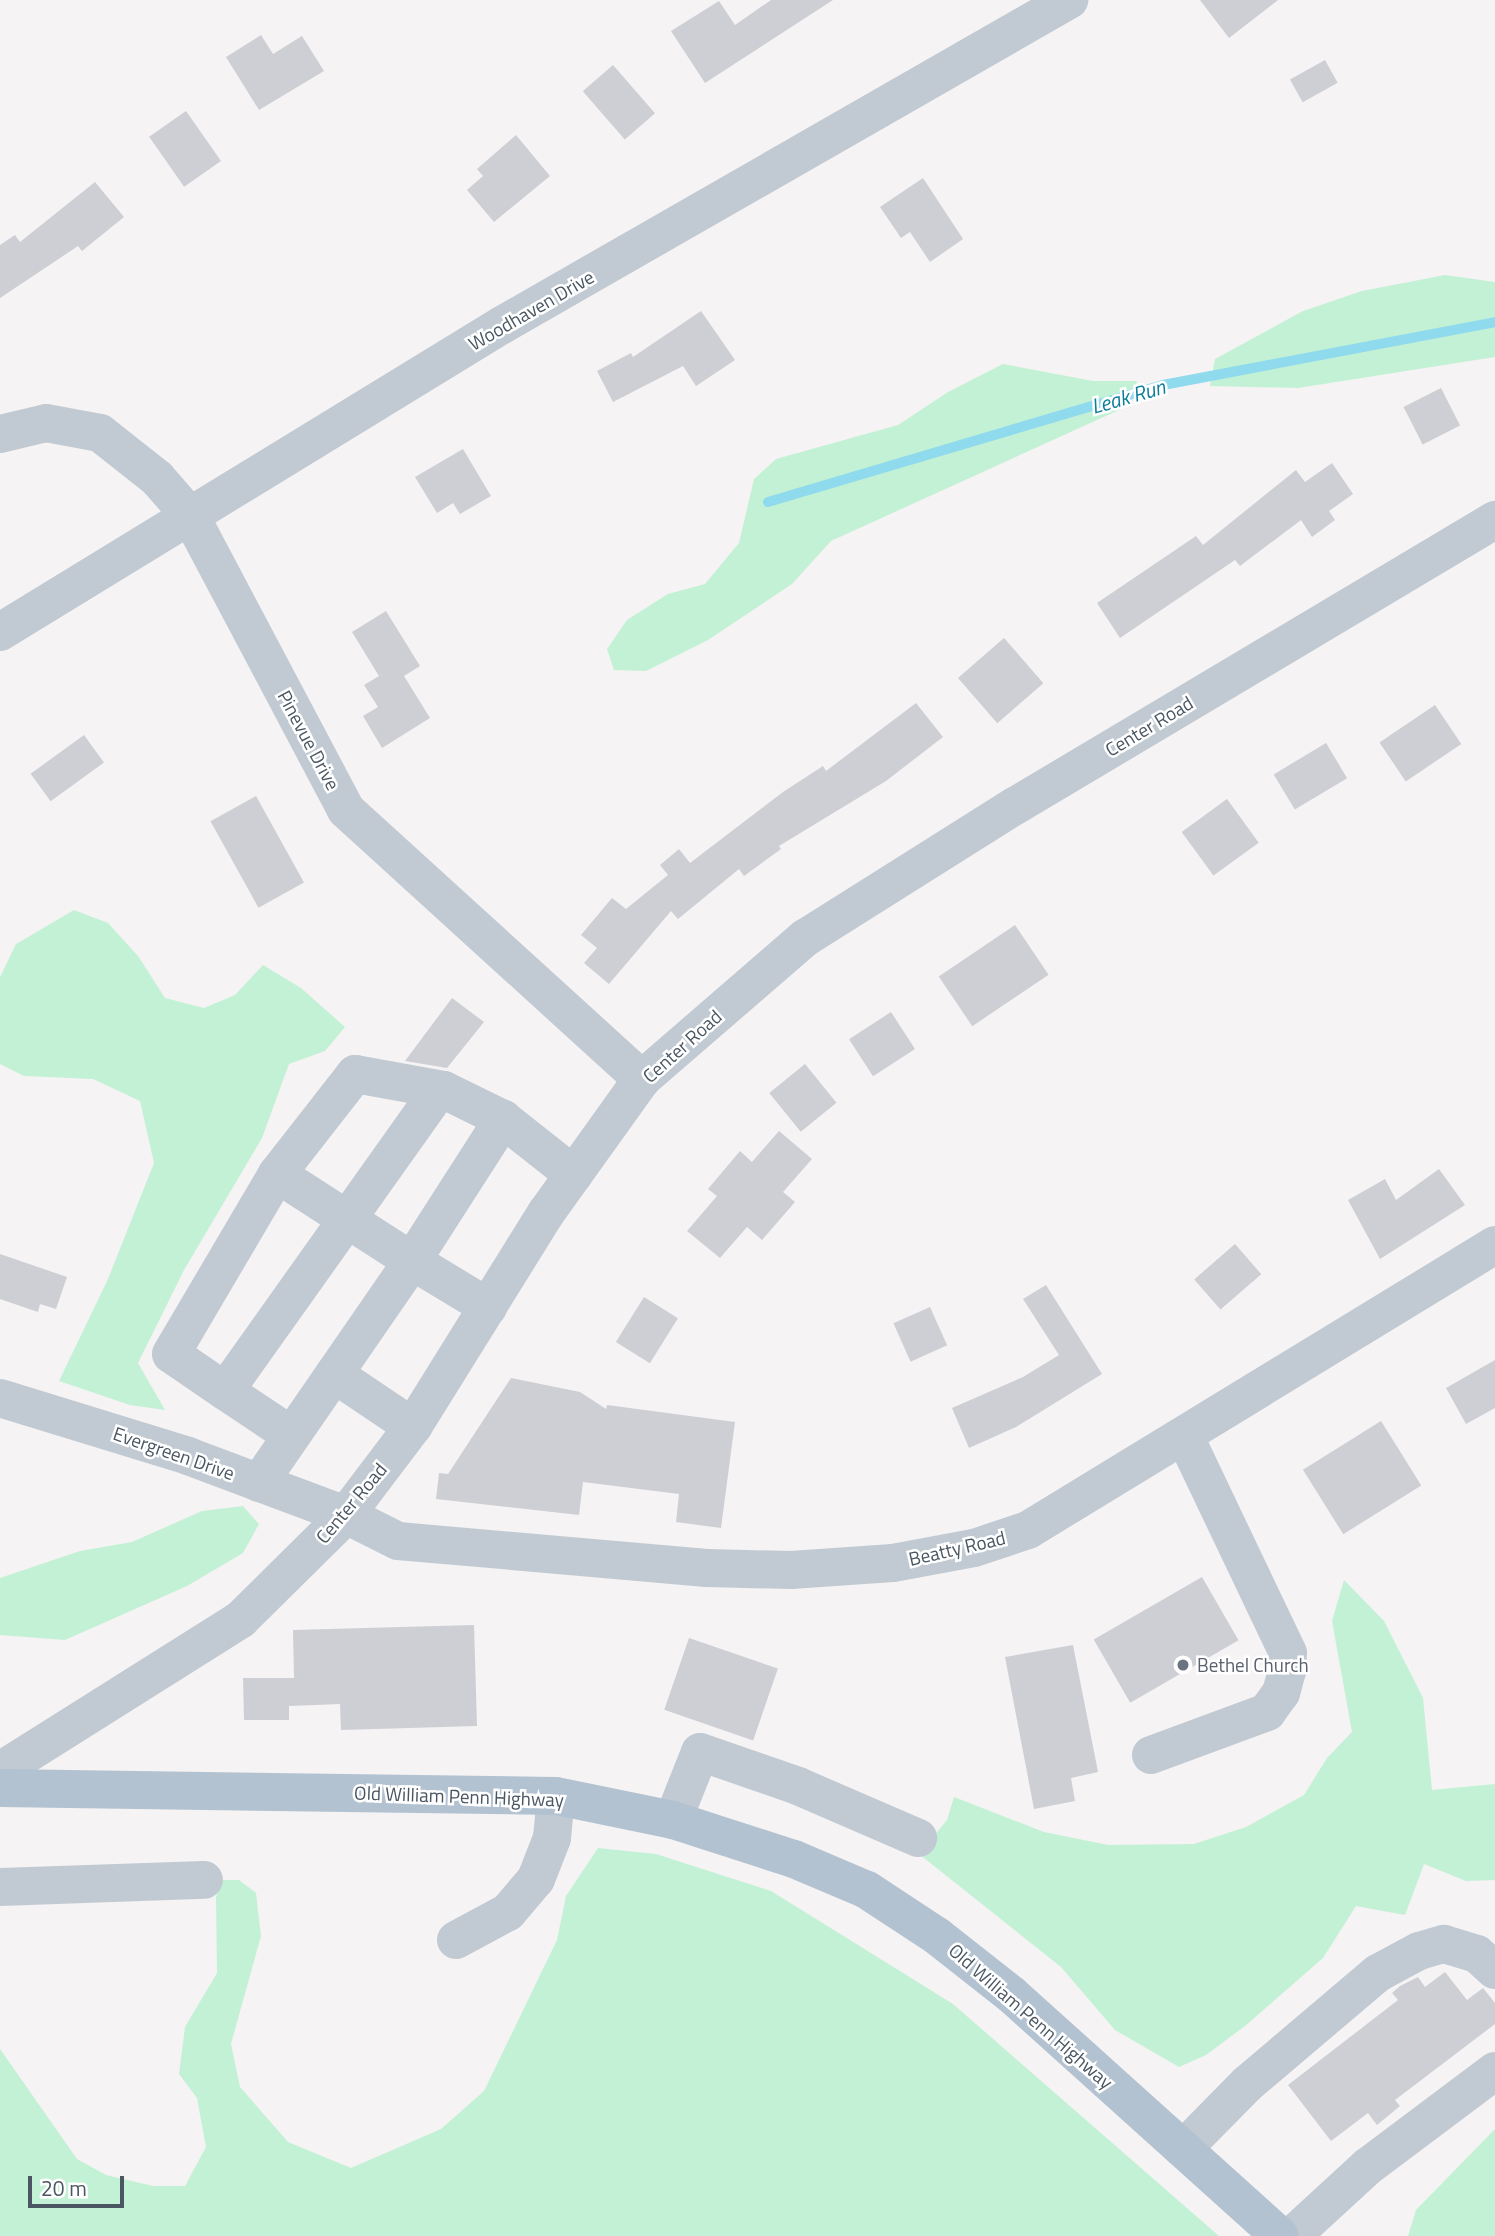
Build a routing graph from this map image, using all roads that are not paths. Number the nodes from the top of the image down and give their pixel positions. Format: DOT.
graph roads {
  1 [pos="1069,0"];
  2 [pos="0,434"];
  3 [pos="191,517"];
  4 [pos="1495,520"];
  5 [pos="0,632"];
  6 [pos="642,1079"];
  7 [pos="439,1090"];
  8 [pos="503,1119"];
  9 [pos="277,1174"];
  10 [pos="574,1175"];
  11 [pos="346,1219"];
  12 [pos="1495,1245"];
  13 [pos="412,1261"];
  14 [pos="488,1307"];
  15 [pos="334,1374"];
  16 [pos="225,1391"];
  17 [pos="0,1398"];
  18 [pos="413,1427"];
  19 [pos="291,1435"];
  20 [pos="1185,1437"];
  21 [pos="259,1483"];
  22 [pos="346,1515"];
  23 [pos="1151,1755"];
  24 [pos="0,1771"];
  25 [pos="0,1788"];
  26 [pos="556,1796"];
  27 [pos="673,1820"];
  28 [pos="918,1838"];
  29 [pos="204,1880"];
  30 [pos="0,1888"];
  31 [pos="456,1940"];
  32 [pos="1495,1970"];
  33 [pos="1495,2071"];
  34 [pos="1183,2149"];
  35 [pos="1280,2236"];
  36 [pos="1292,2236"];
  1 -- 3 [label="street, Woodhaven Drive"];
  2 -- 3 [label="street, Pinevue Drive"];
  3 -- 5 [label="street, Woodhaven Drive"];
  3 -- 6 [label="street, Pinevue Drive"];
  4 -- 6 [label="street, Center Road"];
  6 -- 10 [label="street, Center Road"];
  7 -- 8 [label="street"];
  7 -- 9 [label="street"];
  7 -- 11 [label="street"];
  8 -- 10 [label="street"];
  8 -- 13 [label="street"];
  9 -- 11 [label="street"];
  9 -- 16 [label="street"];
  10 -- 14 [label="street, Center Road"];
  11 -- 13 [label="street"];
  11 -- 16 [label="street"];
  12 -- 20 [label="street, Beatty Road"];
  13 -- 14 [label="street"];
  13 -- 15 [label="street"];
  14 -- 18 [label="street, Center Road"];
  15 -- 18 [label="street"];
  15 -- 19 [label="street"];
  16 -- 19 [label="street"];
  17 -- 21 [label="street, Evergreen Drive"];
  18 -- 22 [label="street, Center Road"];
  19 -- 21 [label="street"];
  20 -- 22 [label="street, Beatty Road"];
  20 -- 23 [label="street"];
  21 -- 22 [label="street, Evergreen Drive"];
  22 -- 24 [label="street, Center Road"];
  25 -- 26 [label="main road, Old William Penn Highway"];
  26 -- 27 [label="main road, Old William Penn Highway"];
  26 -- 31 [label="street"];
  27 -- 28 [label="street"];
  27 -- 34 [label="main road, Old William Penn Highway"];
  29 -- 30 [label="street"];
  32 -- 34 [label="street"];
  33 -- 36 [label="street"];
  34 -- 35 [label="main road, Old William Penn Highway"];
}
